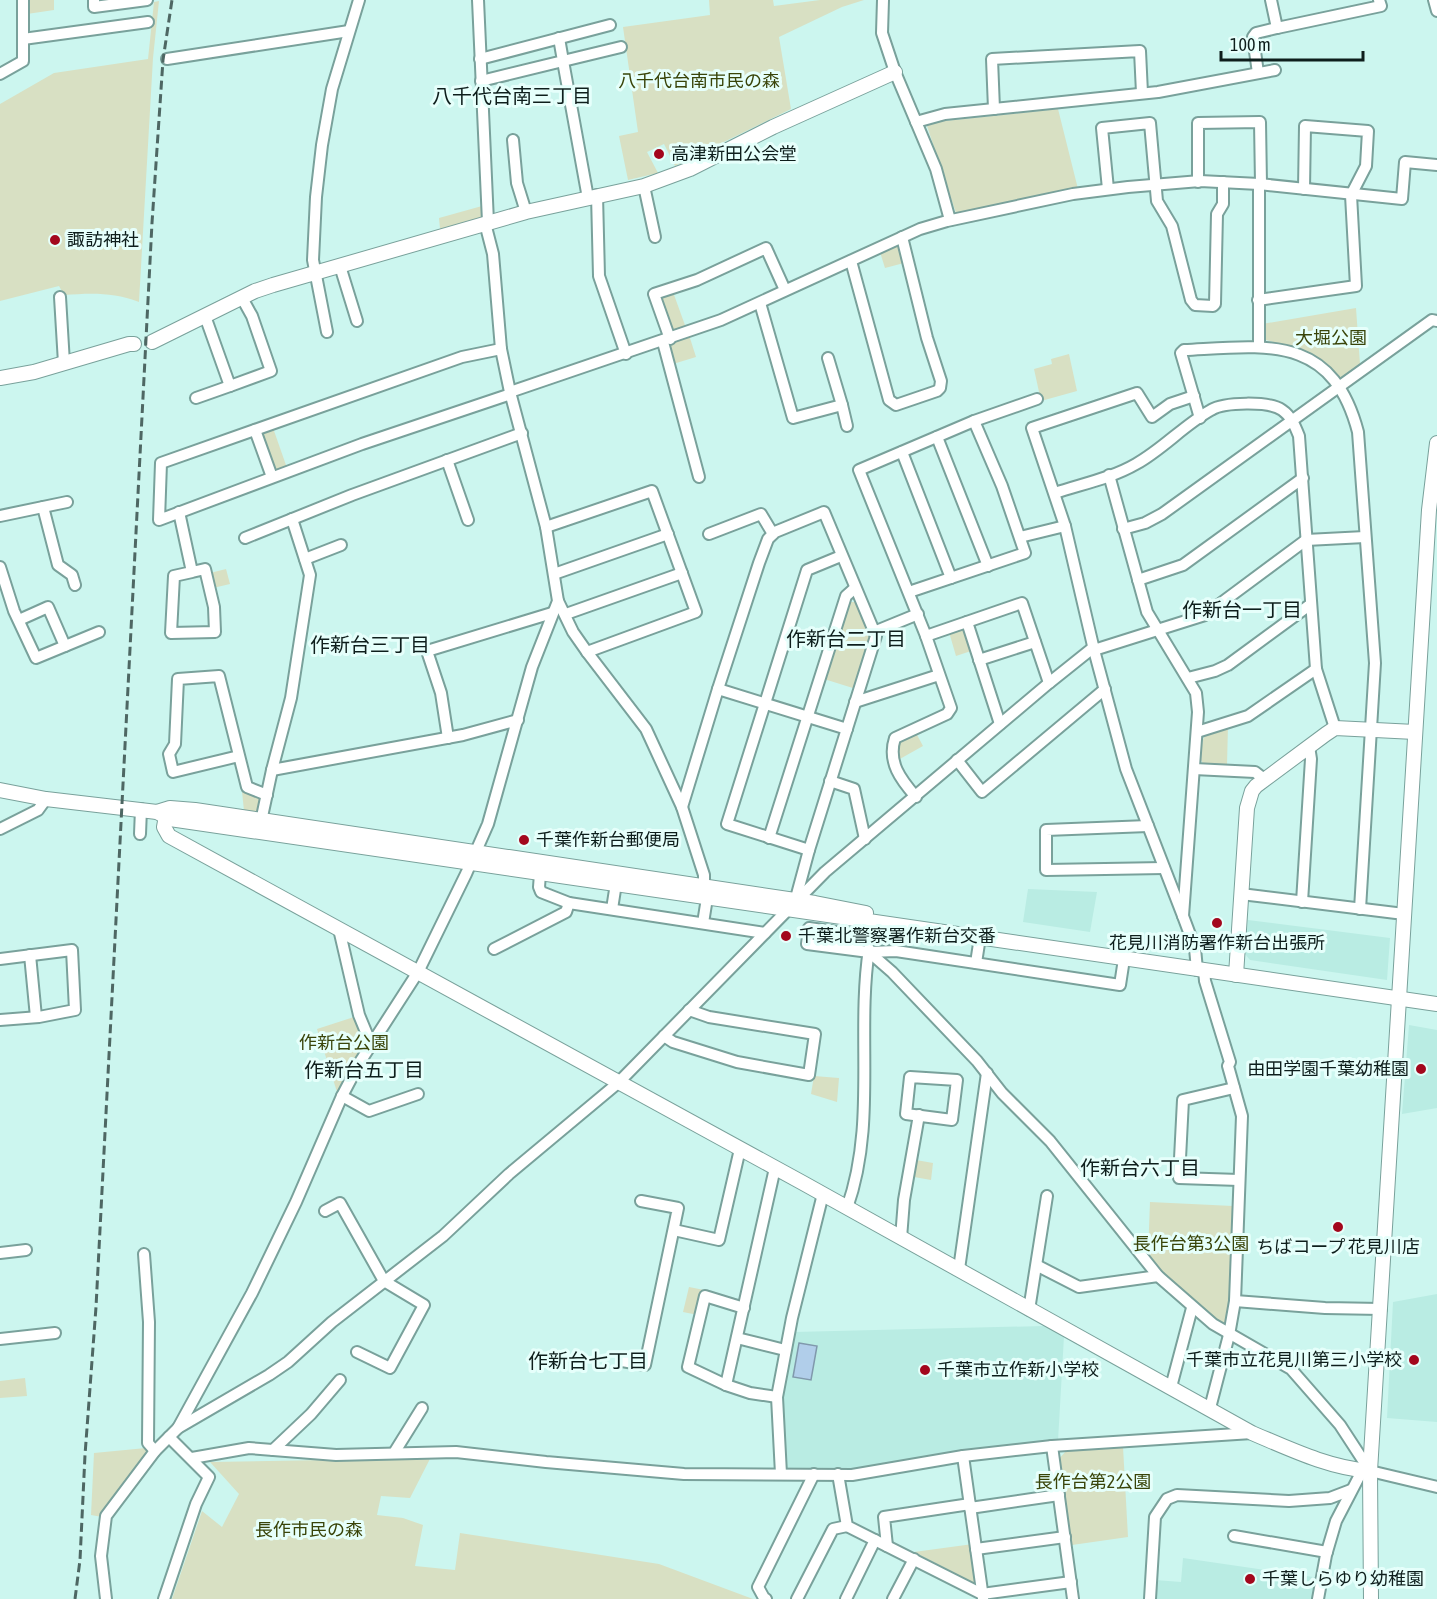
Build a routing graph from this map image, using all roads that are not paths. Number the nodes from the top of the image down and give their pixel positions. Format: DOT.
graph roads {
  1 [pos="23,0"];
  2 [pos="94,0"];
  3 [pos="142,0"];
  4 [pos="359,0"];
  5 [pos="478,0"];
  6 [pos="883,0"];
  7 [pos="1271,0"];
  8 [pos="1379,0"];
  9 [pos="1434,0"];
  10 [pos="1437,11"];
  11 [pos="148,22"];
  12 [pos="610,25"];
  13 [pos="1277,28"];
  14 [pos="349,31"];
  15 [pos="559,38"];
  16 [pos="23,39"];
  17 [pos="621,47"];
  18 [pos="167,59"];
  19 [pos="480,59"];
  20 [pos="563,61"];
  21 [pos="1275,70"];
  22 [pos="895,72"];
  23 [pos="1258,73"];
  24 [pos="0,74"];
  25 [pos="481,81"];
  26 [pos="1142,93"];
  27 [pos="994,109"];
  28 [pos="916,122"];
  29 [pos="513,140"];
  30 [pos="1437,165"];
  31 [pos="1198,182"];
  32 [pos="1223,182"];
  33 [pos="1260,184"];
  34 [pos="1155,185"];
  35 [pos="644,186"];
  36 [pos="1108,189"];
  37 [pos="1304,189"];
  38 [pos="1351,195"];
  39 [pos="592,197"];
  40 [pos="526,212"];
  41 [pos="950,220"];
  42 [pos="486,223"];
  43 [pos="655,237"];
  44 [pos="902,237"];
  45 [pos="851,261"];
  46 [pos="340,266"];
  47 [pos="315,273"];
  48 [pos="785,290"];
  49 [pos="60,297"];
  50 [pos="242,297"];
  51 [pos="1258,300"];
  52 [pos="760,303"];
  53 [pos="205,316"];
  54 [pos="357,321"];
  55 [pos="1437,321"];
  56 [pos="327,332"];
  57 [pos="666,340"];
  58 [pos="152,342"];
  59 [pos="134,344"];
  60 [pos="1259,346"];
  61 [pos="501,349"];
  62 [pos="626,354"];
  63 [pos="828,358"];
  64 [pos="64,363"];
  65 [pos="0,378"];
  66 [pos="230,386"];
  67 [pos="1339,386"];
  68 [pos="511,393"];
  69 [pos="1194,396"];
  70 [pos="196,398"];
  71 [pos="1037,399"];
  72 [pos="842,405"];
  73 [pos="1200,418"];
  74 [pos="1292,419"];
  75 [pos="974,420"];
  76 [pos="847,426"];
  77 [pos="255,430"];
  78 [pos="522,433"];
  79 [pos="937,436"];
  80 [pos="1437,442"];
  81 [pos="902,452"];
  82 [pos="447,460"];
  83 [pos="1109,476"];
  84 [pos="272,477"];
  85 [pos="699,477"];
  86 [pos="1303,478"];
  87 [pos="1055,493"];
  88 [pos="68,502"];
  89 [pos="43,507"];
  90 [pos="1433,511"];
  91 [pos="179,512"];
  92 [pos="0,516"];
  93 [pos="292,519"];
  94 [pos="468,520"];
  95 [pos="1065,526"];
  96 [pos="546,527"];
  97 [pos="1123,529"];
  98 [pos="668,534"];
  99 [pos="709,534"];
  100 [pos="772,534"];
  101 [pos="245,537"];
  102 [pos="1020,537"];
  103 [pos="1365,537"];
  104 [pos="1306,540"];
  105 [pos="341,545"];
  106 [pos="841,556"];
  107 [pos="305,559"];
  108 [pos="988,566"];
  109 [pos="0,567"];
  110 [pos="192,572"];
  111 [pos="682,573"];
  112 [pos="554,574"];
  113 [pos="951,578"];
  114 [pos="1138,580"];
  115 [pos="75,585"];
  116 [pos="855,588"];
  117 [pos="909,592"];
  118 [pos="558,601"];
  119 [pos="1311,604"];
  120 [pos="552,613"];
  121 [pos="566,614"];
  122 [pos="918,614"];
  123 [pos="18,620"];
  124 [pos="967,622"];
  125 [pos="1158,631"];
  126 [pos="99,632"];
  127 [pos="874,632"];
  128 [pos="926,636"];
  129 [pos="1035,642"];
  130 [pos="65,646"];
  131 [pos="1094,649"];
  132 [pos="587,652"];
  133 [pos="979,660"];
  134 [pos="1316,669"];
  135 [pos="939,675"];
  136 [pos="1188,678"];
  137 [pos="1049,683"];
  138 [pos="718,689"];
  139 [pos="1105,689"];
  140 [pos="855,702"];
  141 [pos="766,703"];
  142 [pos="808,717"];
  143 [pos="518,720"];
  144 [pos="1000,724"];
  145 [pos="1335,728"];
  146 [pos="847,729"];
  147 [pos="1371,729"];
  148 [pos="1197,732"];
  149 [pos="1415,732"];
  150 [pos="448,738"];
  151 [pos="1309,746"];
  152 [pos="239,756"];
  153 [pos="957,760"];
  154 [pos="1194,769"];
  155 [pos="272,770"];
  156 [pos="1264,779"];
  157 [pos="830,781"];
  158 [pos="0,790"];
  159 [pos="267,795"];
  160 [pos="916,797"];
  161 [pos="46,799"];
  162 [pos="682,807"];
  163 [pos="141,809"];
  164 [pos="161,814"];
  165 [pos="1148,826"];
  166 [pos="260,827"];
  167 [pos="0,828"];
  168 [pos="140,834"];
  169 [pos="769,838"];
  170 [pos="865,839"];
  171 [pos="809,850"];
  172 [pos="473,858"];
  173 [pos="1164,868"];
  174 [pos="540,874"];
  175 [pos="616,880"];
  176 [pos="705,893"];
  177 [pos="1241,894"];
  178 [pos="1302,902"];
  179 [pos="569,903"];
  180 [pos="791,905"];
  181 [pos="612,909"];
  182 [pos="1360,909"];
  183 [pos="1404,914"];
  184 [pos="1183,916"];
  185 [pos="874,919"];
  186 [pos="703,923"];
  187 [pos="339,929"];
  188 [pos="765,933"];
  189 [pos="872,937"];
  190 [pos="980,937"];
  191 [pos="494,949"];
  192 [pos="869,952"];
  193 [pos="30,955"];
  194 [pos="0,959"];
  195 [pos="1124,959"];
  196 [pos="976,963"];
  197 [pos="1200,970"];
  198 [pos="418,972"];
  199 [pos="1236,975"];
  200 [pos="1399,998"];
  201 [pos="1437,1004"];
  202 [pos="689,1010"];
  203 [pos="36,1017"];
  204 [pos="0,1020"];
  205 [pos="664,1036"];
  206 [pos="371,1044"];
  207 [pos="987,1074"];
  208 [pos="618,1083"];
  209 [pos="1234,1088"];
  210 [pos="418,1094"];
  211 [pos="342,1095"];
  212 [pos="919,1115"];
  213 [pos="740,1149"];
  214 [pos="776,1168"];
  215 [pos="1239,1180"];
  216 [pos="823,1194"];
  217 [pos="1047,1196"];
  218 [pos="641,1200"];
  219 [pos="847,1208"];
  220 [pos="325,1211"];
  221 [pos="674,1230"];
  222 [pos="901,1238"];
  223 [pos="26,1250"];
  224 [pos="0,1253"];
  225 [pos="144,1254"];
  226 [pos="1038,1266"];
  227 [pos="959,1269"];
  228 [pos="1158,1276"];
  229 [pos="384,1281"];
  230 [pos="1235,1301"];
  231 [pos="744,1308"];
  232 [pos="1192,1308"];
  233 [pos="1381,1309"];
  234 [pos="1029,1310"];
  235 [pos="55,1333"];
  236 [pos="1229,1335"];
  237 [pos="737,1338"];
  238 [pos="0,1339"];
  239 [pos="785,1350"];
  240 [pos="357,1352"];
  241 [pos="622,1361"];
  242 [pos="340,1380"];
  243 [pos="726,1385"];
  244 [pos="1171,1387"];
  245 [pos="777,1397"];
  246 [pos="422,1408"];
  247 [pos="1210,1408"];
  248 [pos="178,1428"];
  249 [pos="1252,1433"];
  250 [pos="169,1437"];
  251 [pos="1052,1446"];
  252 [pos="273,1450"];
  253 [pos="155,1451"];
  254 [pos="394,1453"];
  255 [pos="963,1456"];
  256 [pos="192,1458"];
  257 [pos="1366,1471"];
  258 [pos="781,1474"];
  259 [pos="814,1474"];
  260 [pos="838,1474"];
  261 [pos="1437,1487"];
  262 [pos="1351,1490"];
  263 [pos="1059,1495"];
  264 [pos="970,1506"];
  265 [pos="847,1526"];
  266 [pos="1234,1536"];
  267 [pos="1065,1537"];
  268 [pos="875,1540"];
  269 [pos="887,1546"];
  270 [pos="976,1549"];
  271 [pos="1327,1552"];
  272 [pos="914,1559"];
  273 [pos="1071,1582"];
  274 [pos="983,1596"];
  275 [pos="106,1599"];
  276 [pos="164,1599"];
  277 [pos="766,1599"];
  278 [pos="797,1599"];
  279 [pos="846,1599"];
  280 [pos="893,1599"];
  281 [pos="1073,1599"];
  282 [pos="1150,1599"];
  283 [pos="1318,1599"];
  284 [pos="1371,1599"];
  1 -- 16 [label="street"];
  2 -- 3 [label="street"];
  4 -- 14 [label="street"];
  5 -- 19 [label="street"];
  6 -- 22 [label="street"];
  7 -- 13 [label="street"];
  8 -- 13 [label="street"];
  9 -- 10 [label="street"];
  11 -- 16 [label="street"];
  12 -- 15 [label="street"];
  13 -- 23 [label="street"];
  14 -- 18 [label="street"];
  14 -- 47 [label="street"];
  15 -- 19 [label="street"];
  15 -- 20 [label="street"];
  16 -- 24 [label="street"];
  17 -- 20 [label="street"];
  19 -- 25 [label="street"];
  20 -- 25 [label="street"];
  20 -- 39 [label="street"];
  21 -- 23 [label="street"];
  22 -- 28 [label="street"];
  22 -- 35 [label="street"];
  23 -- 26 [label="street"];
  25 -- 42 [label="street"];
  26 -- 27 [label="street"];
  26 -- 27 [label="street"];
  27 -- 28 [label="street"];
  28 -- 41 [label="street"];
  29 -- 40 [label="street"];
  30 -- 38 [label="street"];
  31 -- 32 [label="street"];
  31 -- 33 [label="street"];
  31 -- 34 [label="street"];
  32 -- 33 [label="street"];
  32 -- 34 [label="street"];
  33 -- 37 [label="street"];
  33 -- 51 [label="street"];
  34 -- 36 [label="street"];
  34 -- 36 [label="street"];
  35 -- 39 [label="street"];
  35 -- 43 [label="street"];
  36 -- 41 [label="street"];
  37 -- 38 [label="street"];
  37 -- 38 [label="street"];
  38 -- 51 [label="street"];
  39 -- 40 [label="street"];
  39 -- 62 [label="street"];
  40 -- 42 [label="street"];
  41 -- 44 [label="street"];
  42 -- 46 [label="street"];
  42 -- 61 [label="street"];
  44 -- 45 [label="street"];
  44 -- 45 [label="street"];
  45 -- 48 [label="street"];
  46 -- 47 [label="street"];
  46 -- 54 [label="street"];
  47 -- 50 [label="street"];
  47 -- 56 [label="street"];
  48 -- 52 [label="street"];
  48 -- 57 [label="street"];
  49 -- 64 [label="street"];
  50 -- 53 [label="street"];
  50 -- 66 [label="street"];
  51 -- 60 [label="street"];
  52 -- 57 [label="street"];
  52 -- 72 [label="street"];
  53 -- 58 [label="street"];
  53 -- 66 [label="street"];
  55 -- 67 [label="street"];
  57 -- 62 [label="street"];
  57 -- 85 [label="street"];
  59 -- 64 [label="street"];
  60 -- 67 [label="street"];
  60 -- 69 [label="street"];
  61 -- 68 [label="street"];
  61 -- 77 [label="street"];
  62 -- 68 [label="street"];
  63 -- 72 [label="street"];
  64 -- 65 [label="street"];
  66 -- 70 [label="street"];
  67 -- 74 [label="street"];
  67 -- 103 [label="street"];
  68 -- 78 [label="street"];
  68 -- 84 [label="street"];
  69 -- 73 [label="street"];
  69 -- 87 [label="street"];
  71 -- 75 [label="street"];
  72 -- 76 [label="street"];
  73 -- 74 [label="street"];
  73 -- 83 [label="street"];
  74 -- 86 [label="street"];
  74 -- 97 [label="street"];
  75 -- 79 [label="street"];
  75 -- 102 [label="street"];
  77 -- 84 [label="street"];
  77 -- 91 [label="street"];
  78 -- 82 [label="street"];
  78 -- 96 [label="street"];
  79 -- 81 [label="street"];
  79 -- 108 [label="street"];
  80 -- 90 [label="street"];
  81 -- 113 [label="street"];
  81 -- 117 [label="street"];
  82 -- 93 [label="street"];
  82 -- 94 [label="street"];
  83 -- 87 [label="street"];
  83 -- 97 [label="street"];
  84 -- 91 [label="street"];
  86 -- 104 [label="street"];
  86 -- 114 [label="street"];
  87 -- 95 [label="street"];
  88 -- 89 [label="street"];
  89 -- 92 [label="street"];
  89 -- 115 [label="street"];
  90 -- 149 [label="street"];
  91 -- 110 [label="street"];
  93 -- 101 [label="street"];
  93 -- 107 [label="street"];
  95 -- 102 [label="street"];
  95 -- 131 [label="street"];
  96 -- 98 [label="street"];
  96 -- 112 [label="street"];
  97 -- 114 [label="street"];
  98 -- 111 [label="street"];
  98 -- 112 [label="street"];
  99 -- 100 [label="street"];
  100 -- 106 [label="street"];
  100 -- 138 [label="street"];
  102 -- 108 [label="street"];
  103 -- 104 [label="street"];
  103 -- 147 [label="street"];
  104 -- 119 [label="street"];
  104 -- 125 [label="street"];
  105 -- 107 [label="street"];
  106 -- 116 [label="street"];
  106 -- 141 [label="street"];
  107 -- 155 [label="street"];
  108 -- 113 [label="street"];
  109 -- 123 [label="street"];
  110 -- 110 [label="street"];
  111 -- 121 [label="street"];
  111 -- 132 [label="street"];
  112 -- 118 [label="street"];
  113 -- 117 [label="street"];
  114 -- 125 [label="street"];
  116 -- 127 [label="street"];
  116 -- 142 [label="street"];
  117 -- 122 [label="street"];
  118 -- 120 [label="street"];
  118 -- 121 [label="street"];
  119 -- 134 [label="street"];
  119 -- 136 [label="street"];
  120 -- 143 [label="street"];
  120 -- 150 [label="street"];
  121 -- 132 [label="street"];
  122 -- 127 [label="street"];
  122 -- 128 [label="street"];
  123 -- 130 [label="street"];
  123 -- 130 [label="street"];
  124 -- 128 [label="street"];
  124 -- 129 [label="street"];
  124 -- 133 [label="street"];
  125 -- 131 [label="street"];
  125 -- 136 [label="street"];
  126 -- 130 [label="street"];
  127 -- 140 [label="street"];
  128 -- 135 [label="street"];
  129 -- 133 [label="street"];
  129 -- 137 [label="street"];
  131 -- 137 [label="street"];
  131 -- 139 [label="street"];
  132 -- 162 [label="street"];
  133 -- 144 [label="street"];
  134 -- 145 [label="street"];
  134 -- 148 [label="street"];
  135 -- 140 [label="street"];
  135 -- 160 [label="street"];
  136 -- 148 [label="street"];
  137 -- 144 [label="street"];
  138 -- 141 [label="street"];
  138 -- 162 [label="street"];
  139 -- 153 [label="street"];
  139 -- 165 [label="street"];
  140 -- 146 [label="street"];
  141 -- 142 [label="street"];
  141 -- 169 [label="street"];
  142 -- 146 [label="street"];
  142 -- 169 [label="street"];
  143 -- 150 [label="street"];
  143 -- 172 [label="street"];
  144 -- 153 [label="street"];
  145 -- 147 [label="street"];
  145 -- 151 [label="street"];
  146 -- 157 [label="street"];
  147 -- 149 [label="street"];
  147 -- 182 [label="street"];
  148 -- 154 [label="street"];
  149 -- 183 [label="street"];
  150 -- 155 [label="street"];
  151 -- 156 [label="street"];
  151 -- 178 [label="street"];
  152 -- 152 [label="street"];
  152 -- 159 [label="street"];
  153 -- 160 [label="street"];
  154 -- 156 [label="street"];
  154 -- 184 [label="street"];
  155 -- 159 [label="street"];
  156 -- 177 [label="street"];
  157 -- 170 [label="street"];
  157 -- 171 [label="street"];
  158 -- 161 [label="street"];
  159 -- 166 [label="street"];
  160 -- 170 [label="street"];
  161 -- 163 [label="street"];
  161 -- 167 [label="street"];
  162 -- 176 [label="street"];
  163 -- 164 [label="street"];
  163 -- 168 [label="street"];
  164 -- 166 [label="street"];
  164 -- 187 [label="street"];
  165 -- 173 [label="street"];
  165 -- 173 [label="street"];
  166 -- 172 [label="street"];
  169 -- 171 [label="street"];
  170 -- 180 [label="street"];
  171 -- 180 [label="street"];
  172 -- 174 [label="street"];
  172 -- 175 [label="street"];
  172 -- 198 [label="street"];
  173 -- 184 [label="street"];
  174 -- 175 [label="street"];
  174 -- 179 [label="street"];
  175 -- 176 [label="street"];
  175 -- 181 [label="street"];
  176 -- 180 [label="street"];
  176 -- 186 [label="street"];
  177 -- 178 [label="street"];
  177 -- 199 [label="street"];
  178 -- 182 [label="street"];
  179 -- 181 [label="street"];
  179 -- 191 [label="street"];
  180 -- 185 [label="street"];
  180 -- 188 [label="street"];
  181 -- 186 [label="street"];
  182 -- 183 [label="street"];
  183 -- 200 [label="street"];
  184 -- 197 [label="street"];
  185 -- 189 [label="street"];
  185 -- 190 [label="street"];
  186 -- 188 [label="street"];
  187 -- 198 [label="street"];
  187 -- 206 [label="street"];
  188 -- 202 [label="street"];
  189 -- 192 [label="street"];
  189 -- 192 [label="street"];
  190 -- 195 [label="street"];
  190 -- 196 [label="street"];
  192 -- 196 [label="street"];
  192 -- 207 [label="street"];
  192 -- 219 [label="street"];
  193 -- 194 [label="street"];
  193 -- 203 [label="street"];
  193 -- 203 [label="street"];
  195 -- 196 [label="street"];
  195 -- 197 [label="street"];
  197 -- 199 [label="street"];
  197 -- 209 [label="street"];
  198 -- 206 [label="street"];
  198 -- 208 [label="street"];
  199 -- 200 [label="street"];
  200 -- 201 [label="street"];
  200 -- 233 [label="street"];
  202 -- 205 [label="street"];
  202 -- 205 [label="street"];
  203 -- 204 [label="street"];
  205 -- 208 [label="street"];
  206 -- 211 [label="street"];
  207 -- 227 [label="street"];
  207 -- 228 [label="street"];
  208 -- 213 [label="street"];
  208 -- 229 [label="street"];
  209 -- 215 [label="street"];
  209 -- 215 [label="street"];
  210 -- 211 [label="street"];
  211 -- 248 [label="street"];
  212 -- 212 [label="street"];
  212 -- 222 [label="street"];
  213 -- 214 [label="street"];
  213 -- 221 [label="street"];
  214 -- 216 [label="street"];
  214 -- 231 [label="street"];
  215 -- 230 [label="street"];
  216 -- 219 [label="street"];
  216 -- 239 [label="street"];
  217 -- 226 [label="street"];
  218 -- 221 [label="street"];
  219 -- 222 [label="street"];
  220 -- 229 [label="street"];
  221 -- 241 [label="street"];
  222 -- 227 [label="street"];
  223 -- 224 [label="street"];
  225 -- 253 [label="street"];
  226 -- 228 [label="street"];
  226 -- 234 [label="street"];
  227 -- 234 [label="street"];
  228 -- 232 [label="street"];
  229 -- 240 [label="street"];
  229 -- 248 [label="street"];
  230 -- 233 [label="street"];
  230 -- 236 [label="street"];
  231 -- 237 [label="street"];
  231 -- 243 [label="street"];
  232 -- 236 [label="street"];
  232 -- 244 [label="street"];
  233 -- 257 [label="street"];
  234 -- 244 [label="street"];
  235 -- 238 [label="street"];
  236 -- 247 [label="street"];
  236 -- 257 [label="street"];
  237 -- 239 [label="street"];
  237 -- 243 [label="street"];
  239 -- 245 [label="street"];
  242 -- 252 [label="street"];
  243 -- 245 [label="street"];
  244 -- 247 [label="street"];
  245 -- 258 [label="street"];
  246 -- 254 [label="street"];
  247 -- 249 [label="street"];
  248 -- 250 [label="street"];
  249 -- 251 [label="street"];
  249 -- 257 [label="street"];
  250 -- 253 [label="street"];
  250 -- 256 [label="street"];
  251 -- 255 [label="street"];
  251 -- 263 [label="street"];
  252 -- 254 [label="street"];
  252 -- 256 [label="street"];
  253 -- 275 [label="street"];
  254 -- 258 [label="street"];
  255 -- 260 [label="street"];
  255 -- 264 [label="street"];
  256 -- 276 [label="street"];
  257 -- 261 [label="street"];
  257 -- 262 [label="street"];
  257 -- 284 [label="street"];
  258 -- 259 [label="street"];
  259 -- 260 [label="street"];
  259 -- 277 [label="street"];
  260 -- 265 [label="street"];
  262 -- 271 [label="street"];
  262 -- 282 [label="street"];
  263 -- 264 [label="street"];
  263 -- 267 [label="street"];
  264 -- 269 [label="street"];
  264 -- 270 [label="street"];
  265 -- 268 [label="street"];
  265 -- 278 [label="street"];
  266 -- 271 [label="street"];
  267 -- 270 [label="street"];
  267 -- 273 [label="street"];
  268 -- 269 [label="street"];
  268 -- 279 [label="street"];
  269 -- 272 [label="street"];
  270 -- 274 [label="street"];
  271 -- 283 [label="street"];
  272 -- 274 [label="street"];
  272 -- 280 [label="street"];
  273 -- 274 [label="street"];
  273 -- 281 [label="street"];
}
